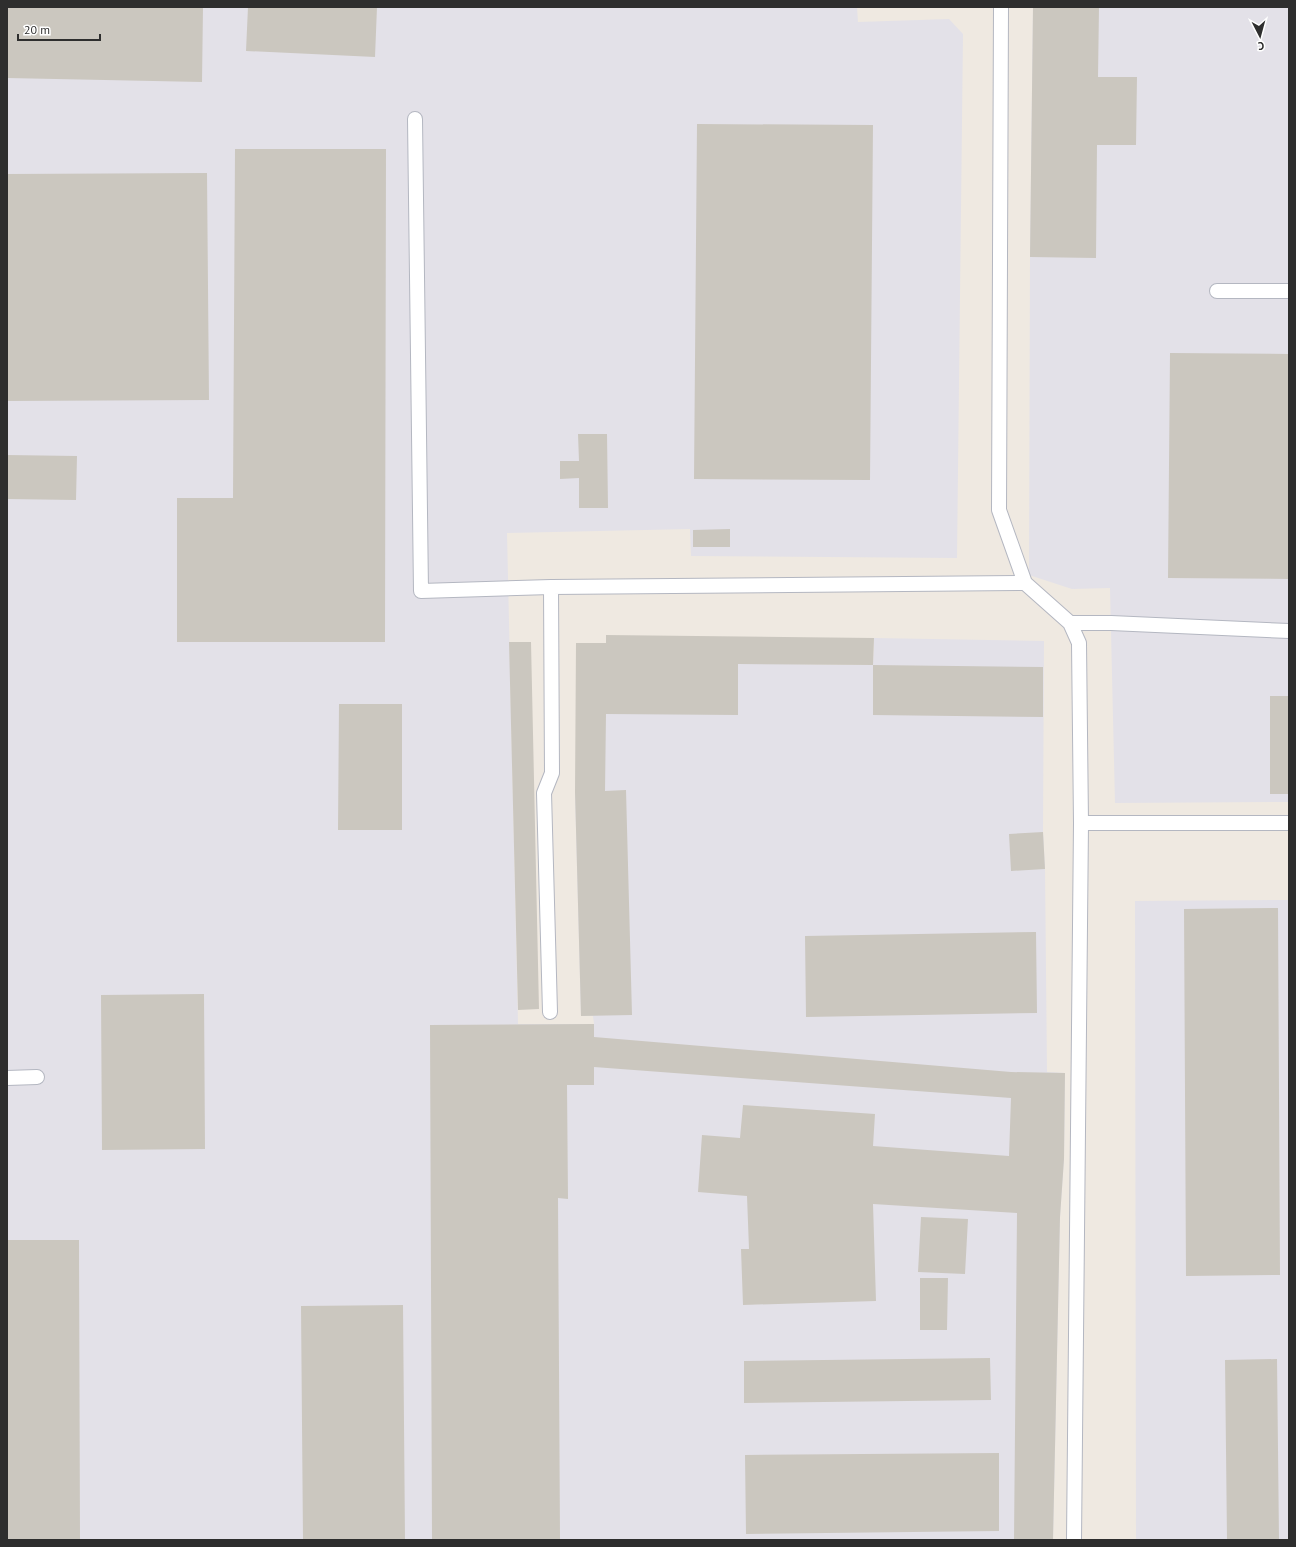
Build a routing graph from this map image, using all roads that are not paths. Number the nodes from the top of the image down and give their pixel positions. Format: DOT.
graph roads {
  1 [pos="1001,7"];
  2 [pos="415,119"];
  3 [pos="1217,291"];
  4 [pos="1289,291"];
  5 [pos="1025,583"];
  6 [pos="551,587"];
  7 [pos="1070,623"];
  8 [pos="1289,631"];
  9 [pos="1289,823"];
  10 [pos="1081,824"];
  11 [pos="550,1012"];
  12 [pos="37,1077"];
  13 [pos="7,1078"];
  14 [pos="1074,1540"];
  1 -- 5 [label="lane"];
  2 -- 6 [label="lane"];
  3 -- 4 [label="lane"];
  5 -- 6 [label="lane"];
  5 -- 7 [label="lane"];
  6 -- 11 [label="lane"];
  7 -- 8 [label="lane"];
  7 -- 10 [label="lane"];
  9 -- 10 [label="lane"];
  10 -- 14 [label="lane"];
  12 -- 13 [label="lane"];
}
